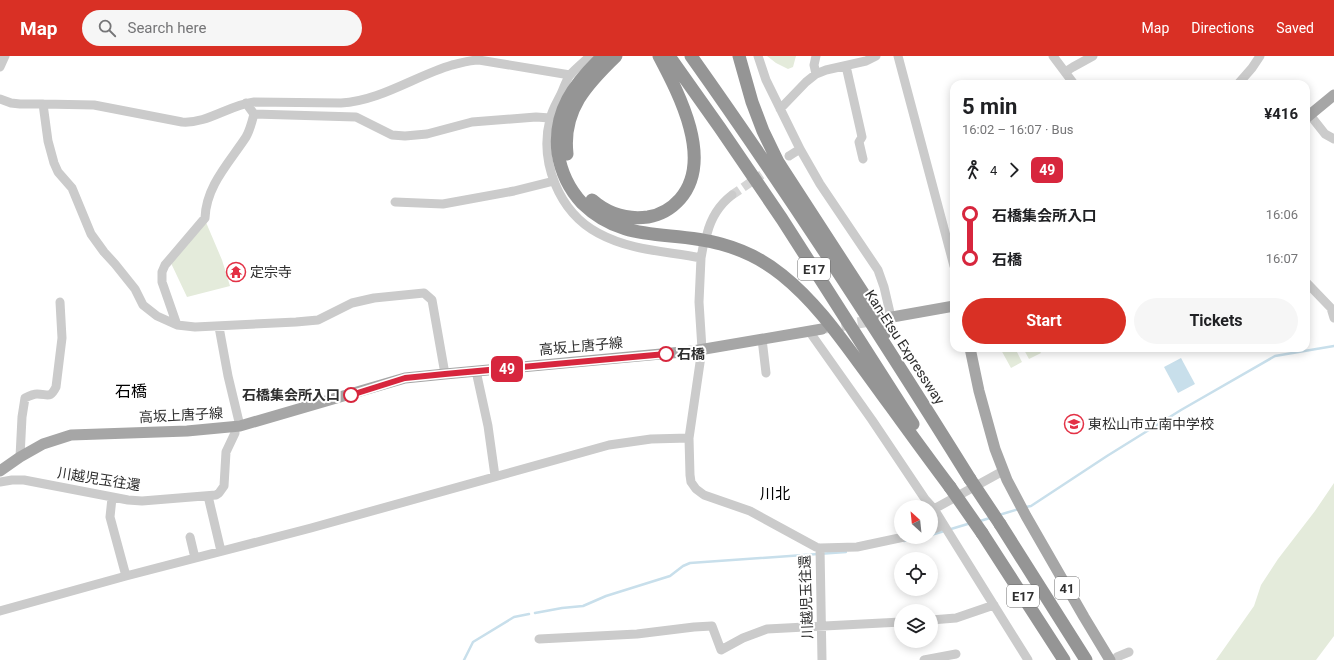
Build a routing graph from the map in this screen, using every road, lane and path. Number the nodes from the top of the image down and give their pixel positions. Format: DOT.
graph roads {
  1 [pos="5,56"];
  2 [pos="590,56"];
  3 [pos="603,56"];
  4 [pos="616,56"];
  5 [pos="659,56"];
  6 [pos="669,56"];
  7 [pos="691,56"];
  8 [pos="739,56"];
  9 [pos="758,56"];
  10 [pos="816,56"];
  11 [pos="876,56"];
  12 [pos="898,56"];
  13 [pos="1053,56"];
  14 [pos="1094,56"];
  15 [pos="1260,56"];
  16 [pos="846,66"];
  17 [pos="0,67"];
  18 [pos="1065,72"];
  19 [pos="816,74"];
  20 [pos="570,75"];
  21 [pos="1071,80"];
  22 [pos="1242,80"];
  23 [pos="1334,95"];
  24 [pos="0,99"];
  25 [pos="246,103"];
  26 [pos="43,104"];
  27 [pos="780,109"];
  28 [pos="254,114"];
  29 [pos="1310,114"];
  30 [pos="550,118"];
  31 [pos="1310,118"];
  32 [pos="1334,139"];
  33 [pos="800,149"];
  34 [pos="789,156"];
  35 [pos="863,158"];
  36 [pos="554,181"];
  37 [pos="732,195"];
  38 [pos="395,202"];
  39 [pos="707,234"];
  40 [pos="703,247"];
  41 [pos="950,251"];
  42 [pos="701,258"];
  43 [pos="1310,286"];
  44 [pos="60,302"];
  45 [pos="950,307"];
  46 [pos="886,318"];
  47 [pos="1334,318"];
  48 [pos="176,325"];
  49 [pos="219,327"];
  50 [pos="822,329"];
  51 [pos="809,331"];
  52 [pos="762,340"];
  53 [pos="702,349"];
  54 [pos="971,352"];
  55 [pos="476,372"];
  56 [pos="766,373"];
  57 [pos="445,374"];
  58 [pos="922,401"];
  59 [pos="237,426"];
  60 [pos="689,438"];
  61 [pos="20,457"];
  62 [pos="0,472"];
  63 [pos="1005,475"];
  64 [pos="495,476"];
  65 [pos="0,482"];
  66 [pos="951,486"];
  67 [pos="208,496"];
  68 [pos="112,498"];
  69 [pos="925,500"];
  70 [pos="938,507"];
  71 [pos="938,515"];
  72 [pos="947,529"];
  73 [pos="938,530"];
  74 [pos="190,537"];
  75 [pos="894,539"];
  76 [pos="222,551"];
  77 [pos="820,552"];
  78 [pos="195,558"];
  79 [pos="126,576"];
  80 [pos="994,605"];
  81 [pos="0,611"];
  82 [pos="938,619"];
  83 [pos="894,622"];
  84 [pos="821,626"];
  85 [pos="539,640"];
  86 [pos="1129,652"];
  87 [pos="956,654"];
  88 [pos="1114,659"];
  89 [pos="822,660"];
  90 [pos="924,660"];
  91 [pos="1028,660"];
  92 [pos="1064,660"];
  93 [pos="1086,660"];
  1 -- 17 [label="street"];
  2 -- 20 [label="street"];
  3 -- 66 [label="highway"];
  4 -- 5 [label="highway"];
  6 -- 66 [label="highway, E17"];
  7 -- 58 [label="highway, Kan-Etsu Expressway / E17"];
  8 -- 58 [label="highway"];
  9 -- 27 [label="street"];
  10 -- 19 [label="street"];
  11 -- 16 [label="street"];
  12 -- 41 [label="street"];
  13 -- 18 [label="street"];
  14 -- 18 [label="street"];
  15 -- 22 [label="street"];
  16 -- 19 [label="street"];
  16 -- 35 [label="street"];
  18 -- 21 [label="street"];
  19 -- 27 [label="street"];
  20 -- 25 [label="street"];
  20 -- 30 [label="street"];
  23 -- 29 [label="main road"];
  24 -- 26 [label="street"];
  25 -- 26 [label="street"];
  25 -- 28 [label="street"];
  26 -- 48 [label="street"];
  27 -- 33 [label="street"];
  28 -- 30 [label="street"];
  28 -- 48 [label="street"];
  30 -- 36 [label="street"];
  31 -- 32 [label="street"];
  33 -- 34 [label="street"];
  33 -- 46 [label="street"];
  36 -- 38 [label="street"];
  36 -- 42 [label="street"];
  37 -- 39 [label="street"];
  40 -- 42 [label="street, 川越児玉往還"];
  42 -- 53 [label="street, 川越児玉往還"];
  43 -- 47 [label="street"];
  44 -- 61 [label="street"];
  45 -- 46 [label="main road"];
  48 -- 49 [label="street"];
  49 -- 57 [label="street"];
  49 -- 59 [label="street"];
  50 -- 51 [label="main road, 高坂上唐子線"];
  51 -- 52 [label="main road, 高坂上唐子線"];
  51 -- 69 [label="street"];
  52 -- 53 [label="main road, 高坂上唐子線"];
  52 -- 56 [label="street"];
  53 -- 55 [label="main road, 高坂上唐子線"];
  53 -- 60 [label="street, 川越児玉往還"];
  54 -- 63 [label="main road, 41"];
  55 -- 57 [label="main road, 高坂上唐子線"];
  55 -- 64 [label="street"];
  57 -- 59 [label="main road, 高坂上唐子線"];
  58 -- 93 [label="highway, Kan-Etsu Expressway / E17, bridge"];
  59 -- 61 [label="main road, 高坂上唐子線"];
  59 -- 67 [label="street, 川越児玉往還"];
  60 -- 64 [label="street"];
  60 -- 77 [label="street, 川越児玉往還"];
  61 -- 62 [label="main road, 高坂上唐子線"];
  63 -- 70 [label="street"];
  63 -- 88 [label="main road, 41"];
  64 -- 76 [label="street"];
  65 -- 68 [label="street, 川越児玉往還"];
  66 -- 92 [label="highway, E17, bridge"];
  67 -- 68 [label="street, 川越児玉往還"];
  67 -- 76 [label="street"];
  68 -- 79 [label="street"];
  71 -- 72 [label="street"];
  72 -- 73 [label="street"];
  72 -- 80 [label="street"];
  74 -- 78 [label="street"];
  75 -- 77 [label="street"];
  76 -- 78 [label="street"];
  77 -- 84 [label="street, 川越児玉往還"];
  78 -- 79 [label="street"];
  79 -- 81 [label="street"];
  80 -- 82 [label="street"];
  80 -- 91 [label="street"];
  83 -- 84 [label="street"];
  84 -- 85 [label="street"];
  84 -- 89 [label="street, 川越児玉往還"];
  86 -- 88 [label="street"];
  87 -- 90 [label="street"];
}
